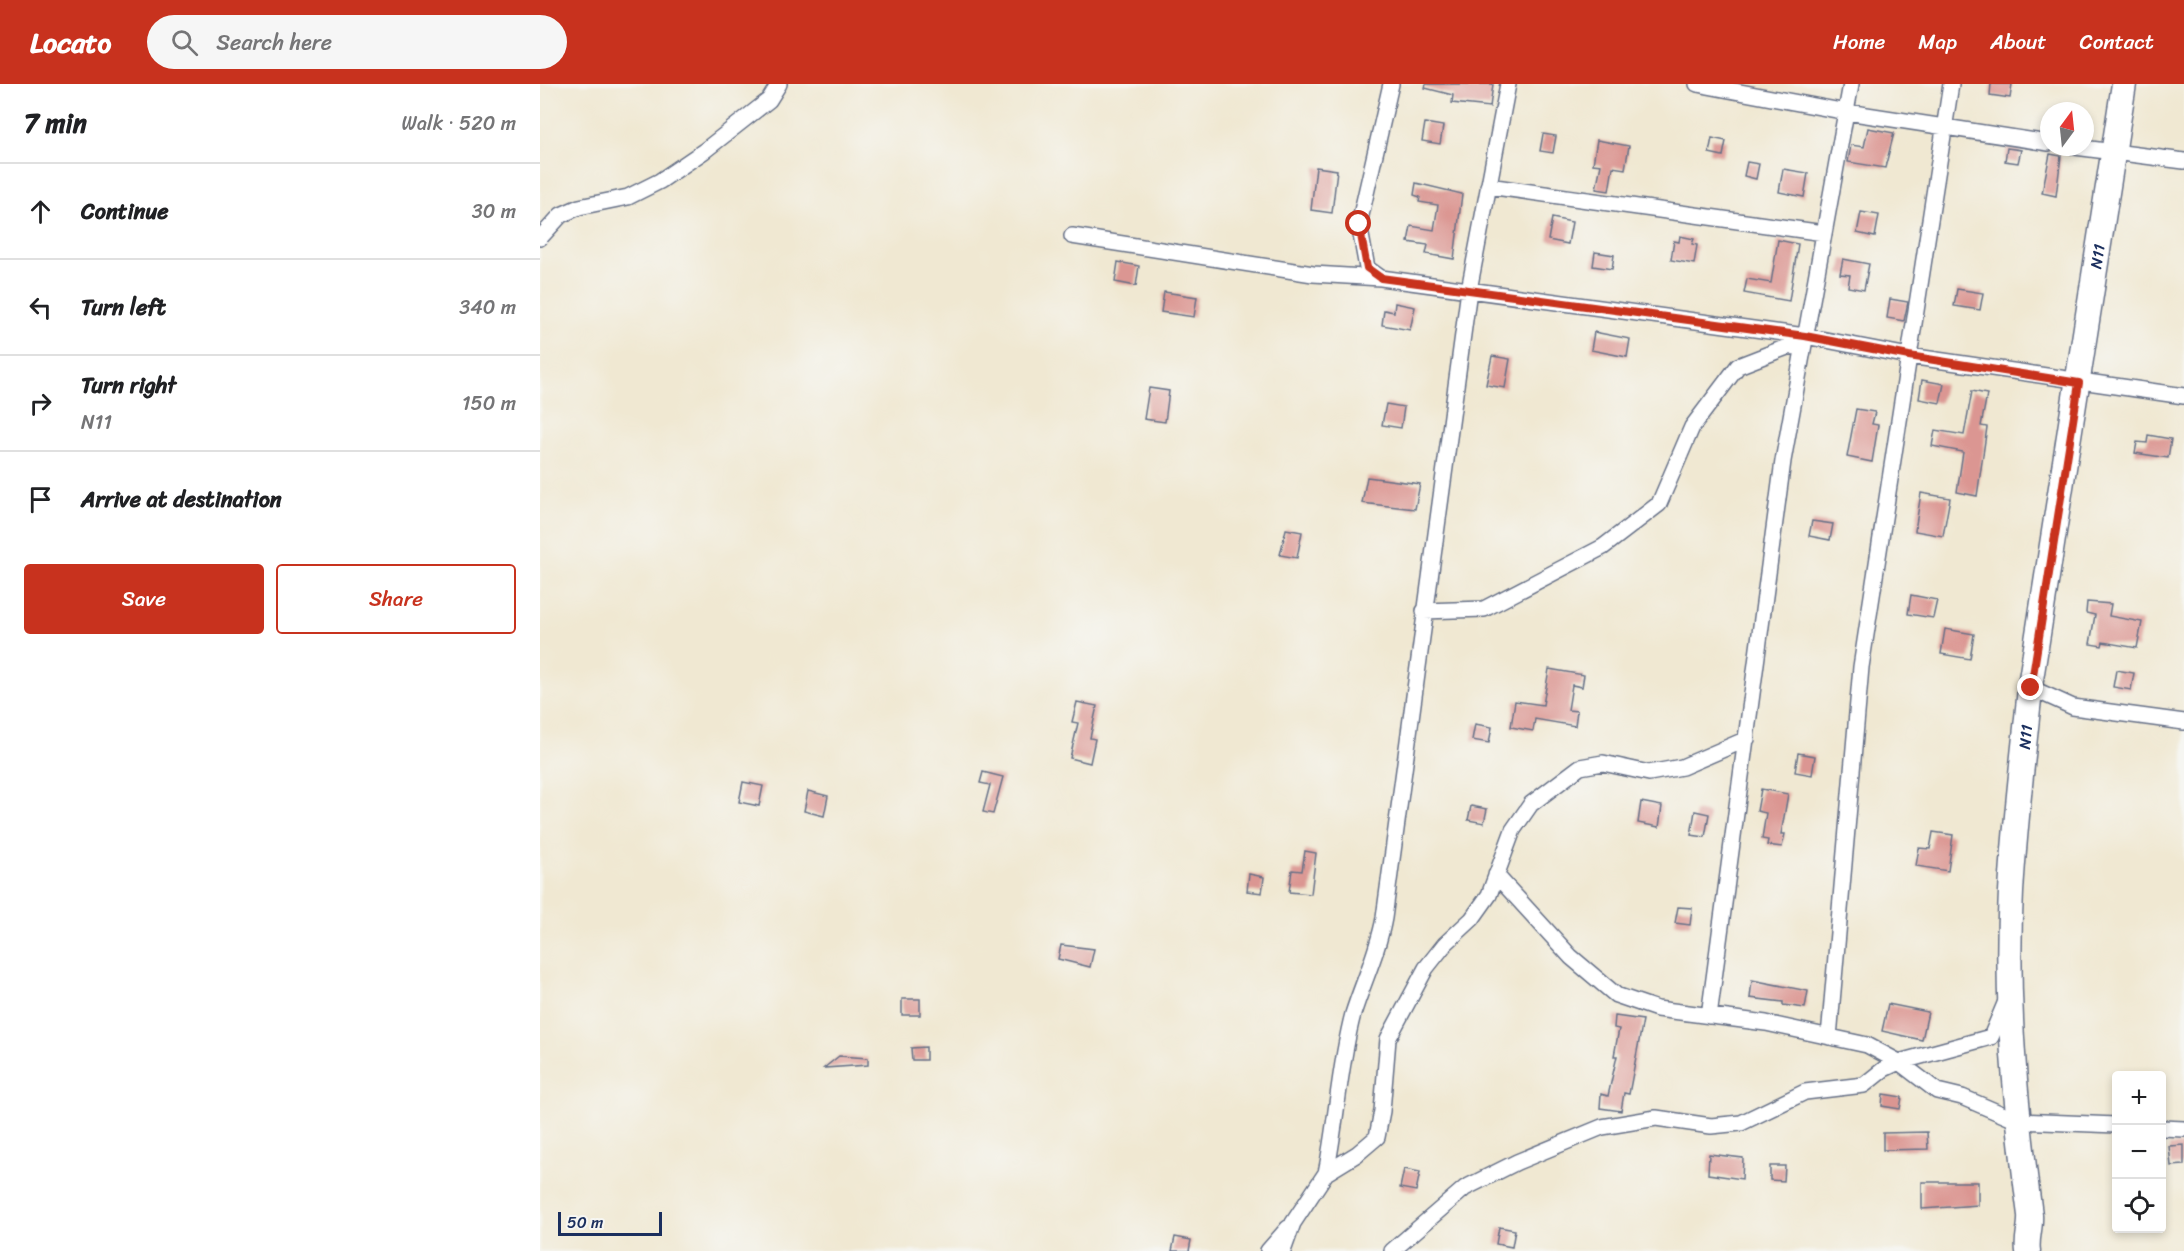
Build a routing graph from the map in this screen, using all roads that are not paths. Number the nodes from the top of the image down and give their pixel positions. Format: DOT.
graph roads {
  1 [pos="779,84"];
  2 [pos="1391,84"];
  3 [pos="1508,84"];
  4 [pos="1697,84"];
  5 [pos="1851,84"];
  6 [pos="1951,84"];
  7 [pos="2124,84"];
  8 [pos="1734,87"];
  9 [pos="1847,112"];
  10 [pos="1945,125"];
  11 [pos="2040,141"];
  12 [pos="2094,150"];
  13 [pos="2114,153"];
  14 [pos="2184,161"];
  15 [pos="1488,186"];
  16 [pos="1824,233"];
  17 [pos="1072,236"];
  18 [pos="540,237"];
  19 [pos="1381,278"];
  20 [pos="1468,290"];
  21 [pos="1804,341"];
  22 [pos="1909,356"];
  23 [pos="2079,383"];
  24 [pos="2184,396"];
  25 [pos="1424,611"];
  26 [pos="2031,688"];
  27 [pos="2184,722"];
  28 [pos="1747,739"];
  29 [pos="1496,875"];
  30 [pos="2011,989"];
  31 [pos="1709,1016"];
  32 [pos="1829,1037"];
  33 [pos="1899,1062"];
  34 [pos="2018,1121"];
  35 [pos="2112,1125"];
  36 [pos="2166,1128"];
  37 [pos="2184,1129"];
  38 [pos="1326,1173"];
  39 [pos="1293,1223"];
  40 [pos="2031,1223"];
  41 [pos="1268,1251"];
  42 [pos="1283,1251"];
  43 [pos="1392,1251"];
  44 [pos="2017,1251"];
  45 [pos="2028,1251"];
  1 -- 18 [label="street"];
  2 -- 19 [label="street"];
  3 -- 15 [label="street"];
  4 -- 8 [label="street"];
  5 -- 9 [label="street"];
  6 -- 10 [label="street"];
  7 -- 13 [label="main road, N11"];
  8 -- 9 [label="street"];
  9 -- 10 [label="street"];
  9 -- 16 [label="street"];
  10 -- 11 [label="street"];
  10 -- 22 [label="street"];
  12 -- 13 [label="street"];
  13 -- 14 [label="street"];
  13 -- 23 [label="main road, N11"];
  15 -- 16 [label="street"];
  15 -- 20 [label="street"];
  16 -- 21 [label="street"];
  17 -- 19 [label="street"];
  19 -- 20 [label="street"];
  20 -- 21 [label="street"];
  20 -- 25 [label="street"];
  21 -- 22 [label="street"];
  21 -- 25 [label="street"];
  21 -- 28 [label="street"];
  22 -- 23 [label="street"];
  22 -- 32 [label="street"];
  23 -- 24 [label="street"];
  23 -- 26 [label="main road, N11"];
  25 -- 38 [label="street"];
  26 -- 27 [label="street"];
  26 -- 30 [label="main road, N11"];
  28 -- 29 [label="street"];
  28 -- 31 [label="street"];
  29 -- 31 [label="street"];
  29 -- 38 [label="street"];
  30 -- 33 [label="street"];
  30 -- 34 [label="main road, N11"];
  31 -- 32 [label="street"];
  32 -- 33 [label="street"];
  33 -- 34 [label="street"];
  33 -- 43 [label="street"];
  34 -- 35 [label="street"];
  34 -- 40 [label="main road, N11"];
  36 -- 37 [label="street"];
  38 -- 39 [label="street"];
  39 -- 41 [label="street"];
  39 -- 42 [label="street"];
  40 -- 44 [label="street"];
  40 -- 45 [label="main road, N11"];
}
